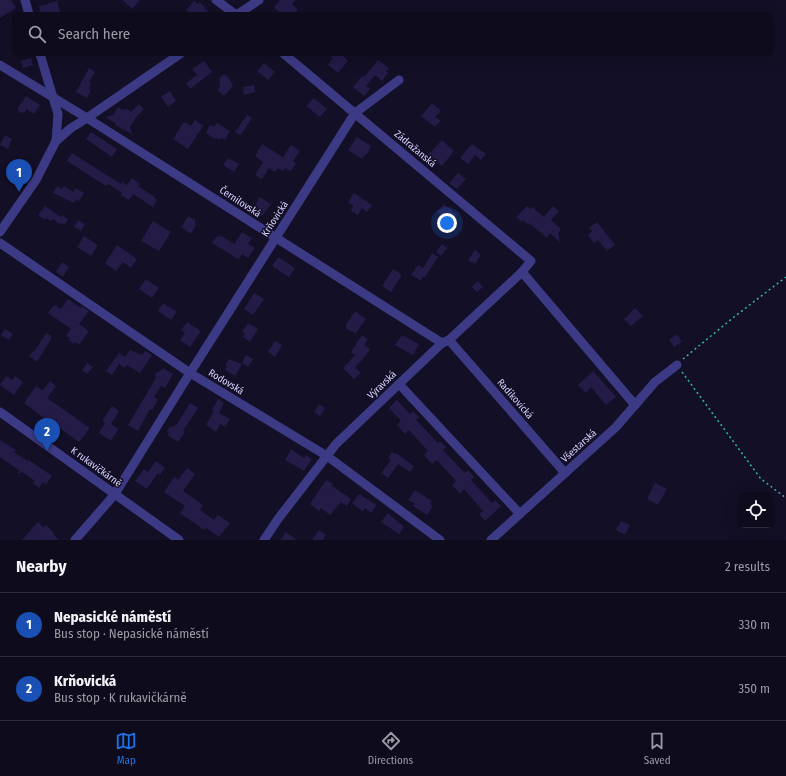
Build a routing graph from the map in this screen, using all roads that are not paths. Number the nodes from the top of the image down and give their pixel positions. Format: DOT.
graph roads {
  1 [pos="25,0"];
  2 [pos="216,0"];
  3 [pos="258,0"];
  4 [pos="28,12"];
  5 [pos="234,12"];
  6 [pos="240,12"];
  7 [pos="41,56"];
  8 [pos="177,56"];
  9 [pos="286,56"];
  10 [pos="0,65"];
  11 [pos="399,80"];
  12 [pos="52,96"];
  13 [pos="356,113"];
  14 [pos="88,118"];
  15 [pos="56,141"];
  16 [pos="0,232"];
  17 [pos="276,238"];
  18 [pos="0,242"];
  19 [pos="531,261"];
  20 [pos="522,272"];
  21 [pos="445,342"];
  22 [pos="677,365"];
  23 [pos="190,373"];
  24 [pos="399,384"];
  25 [pos="635,405"];
  26 [pos="0,412"];
  27 [pos="327,456"];
  28 [pos="566,473"];
  29 [pos="115,494"];
  30 [pos="520,514"];
  31 [pos="75,540"];
  32 [pos="179,540"];
  33 [pos="264,540"];
  34 [pos="440,540"];
  35 [pos="491,540"];
  1 -- 4 [label="street"];
  2 -- 5 [label="street"];
  3 -- 6 [label="street"];
  7 -- 12 [label="street"];
  8 -- 14 [label="street"];
  9 -- 13 [label="street, Zádražanská"];
  10 -- 12 [label="street"];
  11 -- 13 [label="street, Krňovická"];
  12 -- 14 [label="street, Černilovská"];
  12 -- 15 [label="street"];
  13 -- 17 [label="street, Krňovická"];
  13 -- 19 [label="street, Zádražanská"];
  14 -- 15 [label="street"];
  14 -- 17 [label="street, Černilovská"];
  15 -- 16 [label="street"];
  17 -- 21 [label="street, Černilovská"];
  17 -- 23 [label="street, Krňovická"];
  18 -- 23 [label="street, Rodovská"];
  19 -- 20 [label="street, Výravská"];
  20 -- 21 [label="street, Výravská"];
  20 -- 25 [label="street"];
  21 -- 24 [label="street, Výravská"];
  21 -- 28 [label="street, Radíkovická"];
  22 -- 25 [label="street, Všestarská"];
  23 -- 27 [label="street, Rodovská"];
  23 -- 29 [label="street, Krňovická"];
  24 -- 27 [label="street, Výravská"];
  24 -- 30 [label="street"];
  25 -- 28 [label="street, Všestarská"];
  26 -- 29 [label="street, K rukavičkárně"];
  27 -- 33 [label="street, Výravská"];
  27 -- 34 [label="street, Rodovská"];
  28 -- 30 [label="street, Všestarská"];
  29 -- 31 [label="street, Krňovická"];
  29 -- 32 [label="street, K rukavičkárně"];
  30 -- 35 [label="street, Všestarská"];
}
